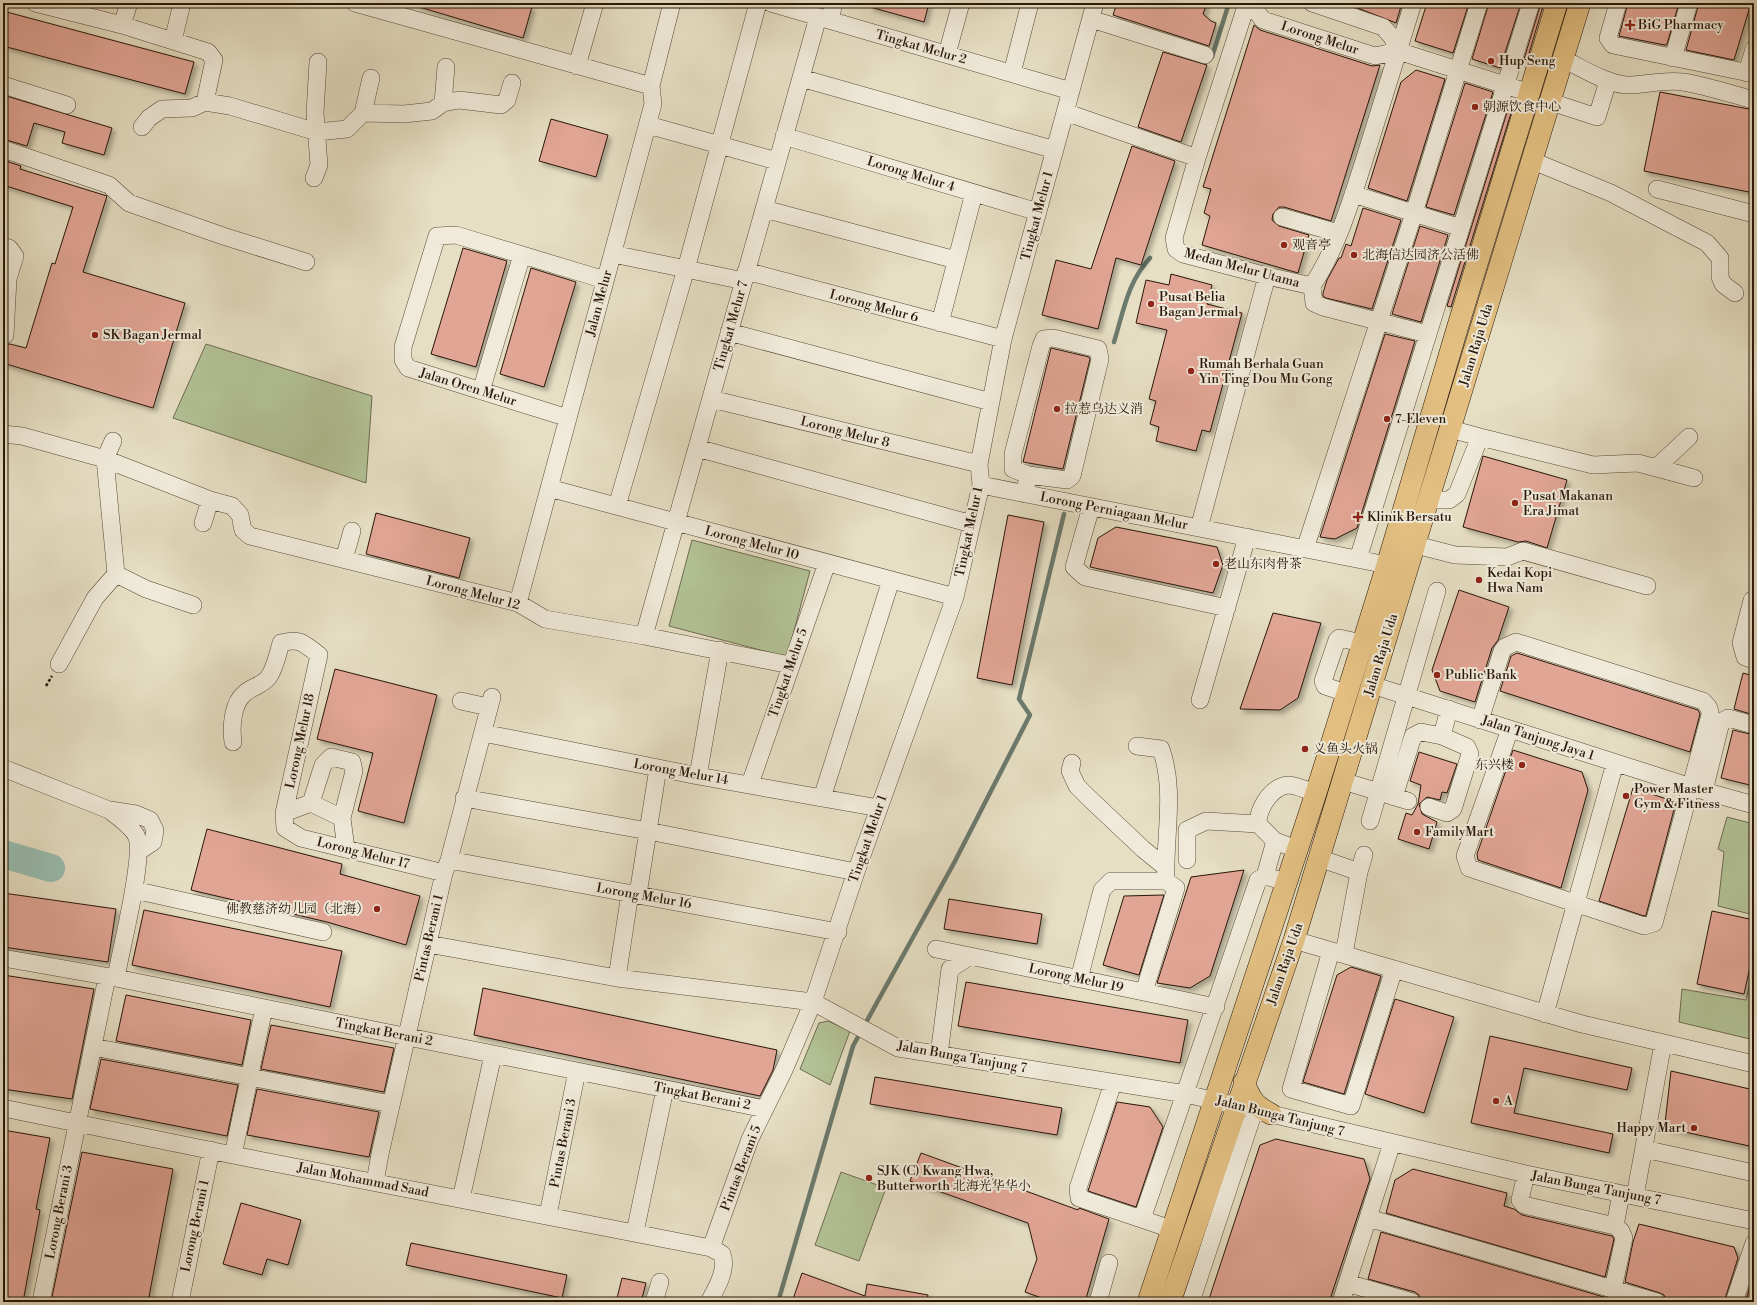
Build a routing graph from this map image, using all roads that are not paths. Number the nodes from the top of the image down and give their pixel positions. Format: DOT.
graph roads {
  1 [pos="35,3"];
  2 [pos="130,3"];
  3 [pos="182,3"];
  4 [pos="355,3"];
  5 [pos="595,3"];
  6 [pos="672,3"];
  7 [pos="758,3"];
  8 [pos="771,3"];
  9 [pos="834,3"];
  10 [pos="961,3"];
  11 [pos="1030,3"];
  12 [pos="1248,3"];
  13 [pos="1312,3"];
  14 [pos="1413,3"];
  15 [pos="1479,3"];
  16 [pos="1531,3"];
  17 [pos="1557,3"];
  18 [pos="1580,3"];
  19 [pos="1618,3"];
  20 [pos="1689,3"];
  21 [pos="72,8"];
  22 [pos="1093,11"];
  23 [pos="824,18"];
  24 [pos="122,25"];
  25 [pos="173,40"];
  26 [pos="1754,49"];
  27 [pos="1398,51"];
  28 [pos="947,54"];
  29 [pos="1205,55"];
  30 [pos="1673,58"];
  31 [pos="1563,59"];
  32 [pos="318,62"];
  33 [pos="577,66"];
  34 [pos="446,67"];
  35 [pos="1458,70"];
  36 [pos="1012,73"];
  37 [pos="1751,73"];
  38 [pos="371,78"];
  39 [pos="801,78"];
  40 [pos="1608,81"];
  41 [pos="512,83"];
  42 [pos="3,85"];
  43 [pos="1505,85"];
  44 [pos="651,86"];
  45 [pos="1071,91"];
  46 [pos="1530,93"];
  47 [pos="1754,100"];
  48 [pos="206,102"];
  49 [pos="1551,102"];
  50 [pos="443,103"];
  51 [pos="67,105"];
  52 [pos="1065,112"];
  53 [pos="363,113"];
  54 [pos="648,125"];
  55 [pos="142,127"];
  56 [pos="317,132"];
  57 [pos="784,136"];
  58 [pos="720,146"];
  59 [pos="3,149"];
  60 [pos="1055,150"];
  61 [pos="1197,158"];
  62 [pos="1533,161"];
  63 [pos="777,162"];
  64 [pos="314,178"];
  65 [pos="1657,189"];
  66 [pos="974,193"];
  67 [pos="1353,194"];
  68 [pos="764,209"];
  69 [pos="1038,212"];
  70 [pos="1414,213"];
  71 [pos="1754,214"];
  72 [pos="1282,217"];
  73 [pos="1461,228"];
  74 [pos="1338,233"];
  75 [pos="3,246"];
  76 [pos="613,254"];
  77 [pos="522,255"];
  78 [pos="956,260"];
  79 [pos="306,262"];
  80 [pos="686,269"];
  81 [pos="745,276"];
  82 [pos="1267,276"];
  83 [pos="6,279"];
  84 [pos="605,280"];
  85 [pos="1312,286"];
  86 [pos="1734,294"];
  87 [pos="1377,322"];
  88 [pos="940,323"];
  89 [pos="1457,329"];
  90 [pos="1428,331"];
  91 [pos="729,332"];
  92 [pos="4,335"];
  93 [pos="1003,339"];
  94 [pos="481,391"];
  95 [pos="711,399"];
  96 [pos="990,402"];
  97 [pos="568,418"];
  98 [pos="1450,429"];
  99 [pos="3,434"];
  100 [pos="1480,437"];
  101 [pos="1689,437"];
  102 [pos="113,441"];
  103 [pos="697,448"];
  104 [pos="105,459"];
  105 [pos="979,464"];
  106 [pos="1656,468"];
  107 [pos="1028,475"];
  108 [pos="1694,478"];
  109 [pos="980,485"];
  110 [pos="549,488"];
  111 [pos="1026,494"];
  112 [pos="210,500"];
  113 [pos="1428,500"];
  114 [pos="616,506"];
  115 [pos="1091,507"];
  116 [pos="676,522"];
  117 [pos="203,523"];
  118 [pos="972,524"];
  119 [pos="1199,528"];
  120 [pos="352,531"];
  121 [pos="1247,537"];
  122 [pos="1416,545"];
  123 [pos="1305,549"];
  124 [pos="344,559"];
  125 [pos="1358,559"];
  126 [pos="827,563"];
  127 [pos="1387,565"];
  128 [pos="116,574"];
  129 [pos="891,580"];
  130 [pos="1647,586"];
  131 [pos="1437,590"];
  132 [pos="955,597"];
  133 [pos="1754,599"];
  134 [pos="518,603"];
  135 [pos="193,605"];
  136 [pos="1227,608"];
  137 [pos="644,636"];
  138 [pos="720,650"];
  139 [pos="1749,659"];
  140 [pos="59,664"];
  141 [pos="790,665"];
  142 [pos="1372,685"];
  143 [pos="1407,696"];
  144 [pos="461,700"];
  145 [pos="1200,700"];
  146 [pos="1449,709"];
  147 [pos="1480,720"];
  148 [pos="1754,724"];
  149 [pos="1510,729"];
  150 [pos="483,733"];
  151 [pos="1442,736"];
  152 [pos="233,742"];
  153 [pos="1137,746"];
  154 [pos="1615,763"];
  155 [pos="1072,764"];
  156 [pos="3,768"];
  157 [pos="658,768"];
  158 [pos="698,776"];
  159 [pos="1343,781"];
  160 [pos="750,784"];
  161 [pos="1697,789"];
  162 [pos="1316,793"];
  163 [pos="1393,796"];
  164 [pos="464,798"];
  165 [pos="822,798"];
  166 [pos="311,803"];
  167 [pos="1754,805"];
  168 [pos="1429,807"];
  169 [pos="879,808"];
  170 [pos="342,818"];
  171 [pos="284,820"];
  172 [pos="1370,822"];
  173 [pos="1258,824"];
  174 [pos="648,831"];
  175 [pos="1275,841"];
  176 [pos="346,849"];
  177 [pos="1296,849"];
  178 [pos="1364,855"];
  179 [pos="1319,858"];
  180 [pos="1187,860"];
  181 [pos="446,866"];
  182 [pos="856,872"];
  183 [pos="1359,872"];
  184 [pos="1165,874"];
  185 [pos="1262,878"];
  186 [pos="1286,882"];
  187 [pos="134,890"];
  188 [pos="634,894"];
  189 [pos="1576,904"];
  190 [pos="322,932"];
  191 [pos="838,932"];
  192 [pos="1294,940"];
  193 [pos="428,944"];
  194 [pos="936,949"];
  195 [pos="1337,952"];
  196 [pos="970,956"];
  197 [pos="3,958"];
  198 [pos="1394,969"];
  199 [pos="112,977"];
  200 [pos="617,978"];
  201 [pos="1079,979"];
  202 [pos="1144,992"];
  203 [pos="813,1002"];
  204 [pos="1216,1007"];
  205 [pos="264,1008"];
  206 [pos="1545,1014"];
  207 [pos="407,1036"];
  208 [pos="1663,1043"];
  209 [pos="93,1047"];
  210 [pos="939,1054"];
  211 [pos="493,1055"];
  212 [pos="1754,1064"];
  213 [pos="577,1070"];
  214 [pos="250,1078"];
  215 [pos="1244,1082"];
  216 [pos="1112,1083"];
  217 [pos="665,1089"];
  218 [pos="1186,1094"];
  219 [pos="1214,1100"];
  220 [pos="391,1104"];
  221 [pos="3,1108"];
  222 [pos="765,1109"];
  223 [pos="1254,1111"];
  224 [pos="76,1122"];
  225 [pos="1392,1143"];
  226 [pos="1199,1145"];
  227 [pos="1644,1149"];
  228 [pos="211,1150"];
  229 [pos="1221,1151"];
  230 [pos="233,1155"];
  231 [pos="1754,1173"];
  232 [pos="1526,1174"];
  233 [pos="375,1182"];
  234 [pos="1628,1195"];
  235 [pos="461,1199"];
  236 [pos="548,1215"];
  237 [pos="1368,1218"];
  238 [pos="1142,1219"];
  239 [pos="1754,1221"];
  240 [pos="1615,1226"];
  241 [pos="1171,1228"];
  242 [pos="635,1232"];
  243 [pos="1754,1243"];
  244 [pos="717,1251"];
  245 [pos="1109,1263"];
  246 [pos="660,1282"];
  247 [pos="1347,1283"];
  248 [pos="1613,1289"];
  249 [pos="41,1302"];
  250 [pos="180,1302"];
  251 [pos="654,1302"];
  252 [pos="709,1302"];
  253 [pos="1098,1302"];
  254 [pos="1148,1302"];
  255 [pos="1170,1302"];
  256 [pos="1192,1302"];
  257 [pos="1341,1302"];
  258 [pos="1412,1302"];
  259 [pos="1657,1302"];
  260 [pos="1734,1302"];
  1 -- 21 [label="street"];
  2 -- 24 [label="street"];
  3 -- 25 [label="street"];
  4 -- 33 [label="street"];
  5 -- 33 [label="street"];
  6 -- 44 [label="street, Jalan Melur"];
  7 -- 58 [label="street"];
  8 -- 23 [label="street, Tingkat Melur 2"];
  9 -- 23 [label="street, Tingkat Melur 7"];
  10 -- 28 [label="street"];
  11 -- 36 [label="street"];
  12 -- 27 [label="street, Lorong Melur"];
  12 -- 61 [label="street, Medan Melur Utama"];
  13 -- 27 [label="street"];
  14 -- 27 [label="street, Medan Melur Utama"];
  15 -- 35 [label="street"];
  16 -- 43 [label="street"];
  17 -- 46 [label="main road, Jalan Raja Uda"];
  18 -- 31 [label="main road, Jalan Raja Uda"];
  19 -- 30 [label="street"];
  20 -- 30 [label="street"];
  21 -- 24 [label="street"];
  22 -- 29 [label="street"];
  22 -- 45 [label="street, Tingkat Melur 1"];
  23 -- 28 [label="street, Tingkat Melur 2"];
  23 -- 39 [label="street, Tingkat Melur 7"];
  24 -- 25 [label="street"];
  25 -- 48 [label="street"];
  26 -- 37 [label="street"];
  27 -- 35 [label="street, Lorong Melur"];
  27 -- 67 [label="street, Medan Melur Utama"];
  28 -- 36 [label="street, Tingkat Melur 2"];
  30 -- 37 [label="street"];
  31 -- 40 [label="street"];
  31 -- 49 [label="main road, Jalan Raja Uda"];
  32 -- 56 [label="street"];
  33 -- 44 [label="street"];
  34 -- 50 [label="street"];
  35 -- 43 [label="street, Lorong Melur"];
  35 -- 70 [label="street"];
  36 -- 45 [label="street, Tingkat Melur 2"];
  38 -- 53 [label="street"];
  39 -- 57 [label="street, Tingkat Melur 7"];
  39 -- 60 [label="street"];
  40 -- 47 [label="street"];
  40 -- 49 [label="street"];
  41 -- 50 [label="street"];
  42 -- 51 [label="street"];
  43 -- 46 [label="street, Lorong Melur"];
  43 -- 73 [label="street"];
  44 -- 54 [label="street, Jalan Melur"];
  45 -- 52 [label="street, Tingkat Melur 1"];
  46 -- 89 [label="main road, Jalan Raja Uda"];
  48 -- 55 [label="street"];
  48 -- 56 [label="street"];
  49 -- 62 [label="main road, Jalan Raja Uda"];
  50 -- 53 [label="street"];
  52 -- 60 [label="street, Tingkat Melur 1"];
  52 -- 61 [label="street"];
  53 -- 56 [label="street"];
  54 -- 58 [label="street"];
  54 -- 76 [label="street, Jalan Melur"];
  56 -- 64 [label="street"];
  57 -- 63 [label="street, Tingkat Melur 7"];
  57 -- 66 [label="street, Lorong Melur 4"];
  58 -- 63 [label="street"];
  58 -- 80 [label="street"];
  59 -- 79 [label="street"];
  60 -- 69 [label="street, Tingkat Melur 1"];
  61 -- 82 [label="street, Medan Melur Utama"];
  62 -- 86 [label="street"];
  62 -- 98 [label="main road, Jalan Raja Uda"];
  63 -- 68 [label="street, Tingkat Melur 7"];
  65 -- 71 [label="street"];
  66 -- 69 [label="street, Lorong Melur 4"];
  66 -- 78 [label="street"];
  67 -- 70 [label="street"];
  67 -- 74 [label="street, Medan Melur Utama"];
  68 -- 78 [label="street"];
  68 -- 81 [label="street, Tingkat Melur 7"];
  69 -- 93 [label="street, Tingkat Melur 1"];
  70 -- 73 [label="street"];
  70 -- 87 [label="street"];
  72 -- 74 [label="street"];
  73 -- 90 [label="street"];
  74 -- 85 [label="street, Medan Melur Utama"];
  75 -- 83 [label="street"];
  76 -- 80 [label="street, Lorong Melur 6"];
  76 -- 84 [label="street, Jalan Melur"];
  77 -- 84 [label="street"];
  77 -- 94 [label="street"];
  77 -- 94 [label="street, Jalan Oren Melur"];
  78 -- 88 [label="street"];
  80 -- 81 [label="street, Lorong Melur 6"];
  80 -- 114 [label="street"];
  81 -- 88 [label="street, Lorong Melur 6"];
  81 -- 91 [label="street, Tingkat Melur 7"];
  82 -- 85 [label="street, Medan Melur Utama"];
  82 -- 119 [label="street"];
  83 -- 92 [label="street"];
  84 -- 97 [label="street, Jalan Melur"];
  85 -- 87 [label="street"];
  87 -- 90 [label="street"];
  87 -- 123 [label="street"];
  88 -- 93 [label="street, Lorong Melur 6"];
  89 -- 90 [label="street"];
  89 -- 127 [label="main road, Jalan Raja Uda"];
  90 -- 125 [label="street"];
  91 -- 95 [label="street, Tingkat Melur 7"];
  91 -- 96 [label="street"];
  93 -- 96 [label="street, Tingkat Melur 1"];
  94 -- 97 [label="street, Jalan Oren Melur"];
  95 -- 103 [label="street, Tingkat Melur 7"];
  95 -- 105 [label="street, Lorong Melur 8"];
  96 -- 105 [label="street, Tingkat Melur 1"];
  97 -- 110 [label="street, Jalan Melur"];
  98 -- 100 [label="street"];
  98 -- 113 [label="main road, Jalan Raja Uda"];
  99 -- 104 [label="street"];
  100 -- 106 [label="street"];
  100 -- 113 [label="street"];
  101 -- 106 [label="street"];
  102 -- 104 [label="street"];
  103 -- 116 [label="street, Tingkat Melur 7"];
  103 -- 118 [label="street"];
  104 -- 112 [label="street"];
  104 -- 128 [label="street"];
  105 -- 109 [label="street, Tingkat Melur 1"];
  106 -- 108 [label="street"];
  107 -- 107 [label="street"];
  107 -- 111 [label="street"];
  109 -- 111 [label="street, Lorong Perniagaan Melur"];
  109 -- 118 [label="street, Tingkat Melur 1"];
  110 -- 114 [label="street, Lorong Melur 10"];
  110 -- 134 [label="street, Jalan Melur"];
  111 -- 115 [label="street, Lorong Perniagaan Melur"];
  112 -- 117 [label="street"];
  112 -- 124 [label="street, Lorong Melur 12"];
  113 -- 122 [label="main road, Jalan Raja Uda"];
  114 -- 116 [label="street, Lorong Melur 10"];
  115 -- 119 [label="street, Lorong Perniagaan Melur"];
  115 -- 136 [label="street"];
  116 -- 126 [label="street, Lorong Melur 10"];
  116 -- 137 [label="street, Tingkat Melur 7"];
  118 -- 132 [label="street, Tingkat Melur 1"];
  119 -- 121 [label="street, Lorong Perniagaan Melur"];
  120 -- 124 [label="street"];
  121 -- 123 [label="street, Lorong Perniagaan Melur"];
  121 -- 136 [label="street"];
  122 -- 130 [label="street"];
  122 -- 142 [label="main road, Jalan Raja Uda"];
  123 -- 125 [label="street, Lorong Perniagaan Melur"];
  124 -- 134 [label="street, Lorong Melur 12"];
  125 -- 127 [label="street, Lorong Perniagaan Melur"];
  126 -- 129 [label="street, Lorong Melur 10"];
  126 -- 141 [label="street, Tingkat Melur 5"];
  127 -- 162 [label="main road, Jalan Raja Uda"];
  128 -- 135 [label="street"];
  128 -- 140 [label="street"];
  129 -- 132 [label="street, Lorong Melur 10"];
  129 -- 165 [label="street"];
  131 -- 143 [label="street"];
  132 -- 169 [label="street, Tingkat Melur 1"];
  133 -- 139 [label="street"];
  134 -- 137 [label="street, Lorong Melur 12"];
  136 -- 145 [label="street"];
  137 -- 138 [label="street, Lorong Melur 12"];
  138 -- 141 [label="street, Lorong Melur 12"];
  138 -- 158 [label="street"];
  141 -- 160 [label="street, Tingkat Melur 5"];
  142 -- 143 [label="street, Jalan Tanjung Jaya 1"];
  142 -- 159 [label="main road, Jalan Raja Uda"];
  143 -- 146 [label="street, Jalan Tanjung Jaya 1"];
  143 -- 163 [label="street"];
  144 -- 150 [label="street, Pintas Berani 1"];
  146 -- 147 [label="street, Jalan Tanjung Jaya 1"];
  146 -- 151 [label="street"];
  147 -- 149 [label="street, Jalan Tanjung Jaya 1"];
  147 -- 161 [label="street"];
  148 -- 161 [label="street"];
  149 -- 154 [label="street, Jalan Tanjung Jaya 1"];
  149 -- 189 [label="street"];
  150 -- 157 [label="street, Lorong Melur 14"];
  150 -- 164 [label="street, Pintas Berani 1"];
  151 -- 163 [label="street"];
  151 -- 168 [label="street"];
  152 -- 171 [label="street, Lorong Melur 18"];
  153 -- 184 [label="street"];
  154 -- 161 [label="street, Jalan Tanjung Jaya 1"];
  154 -- 189 [label="street"];
  155 -- 184 [label="street"];
  156 -- 187 [label="street, Lorong Berani 3"];
  157 -- 158 [label="street, Lorong Melur 14"];
  157 -- 174 [label="street"];
  158 -- 160 [label="street, Lorong Melur 14"];
  159 -- 163 [label="street"];
  159 -- 179 [label="main road, Jalan Raja Uda"];
  160 -- 165 [label="street, Lorong Melur 14"];
  161 -- 167 [label="street, Jalan Tanjung Jaya 1"];
  161 -- 189 [label="street"];
  162 -- 173 [label="street"];
  162 -- 177 [label="main road, Jalan Raja Uda"];
  163 -- 172 [label="street"];
  164 -- 174 [label="street"];
  164 -- 181 [label="street, Pintas Berani 1"];
  165 -- 169 [label="street, Lorong Melur 14"];
  166 -- 170 [label="street"];
  166 -- 170 [label="street"];
  166 -- 171 [label="street"];
  169 -- 182 [label="street, Tingkat Melur 1"];
  170 -- 176 [label="street"];
  171 -- 176 [label="street, Lorong Melur 17"];
  173 -- 175 [label="street"];
  173 -- 180 [label="street"];
  174 -- 182 [label="street"];
  174 -- 188 [label="street"];
  175 -- 177 [label="street"];
  175 -- 185 [label="street"];
  176 -- 181 [label="street, Lorong Melur 17"];
  177 -- 186 [label="main road, Jalan Raja Uda"];
  178 -- 183 [label="street"];
  179 -- 183 [label="street"];
  179 -- 192 [label="main road, Jalan Raja Uda"];
  181 -- 188 [label="street, Lorong Melur 16"];
  181 -- 193 [label="street, Pintas Berani 1"];
  182 -- 191 [label="street, Tingkat Melur 1"];
  183 -- 195 [label="street"];
  184 -- 201 [label="street"];
  184 -- 202 [label="street"];
  185 -- 186 [label="street"];
  185 -- 204 [label="street"];
  186 -- 219 [label="main road, Jalan Raja Uda"];
  187 -- 190 [label="street"];
  187 -- 199 [label="street, Lorong Berani 3"];
  188 -- 191 [label="street, Lorong Melur 16"];
  188 -- 200 [label="street"];
  189 -- 206 [label="street"];
  191 -- 203 [label="street, Tingkat Melur 1"];
  192 -- 195 [label="street"];
  192 -- 215 [label="main road, Jalan Raja Uda"];
  193 -- 200 [label="street"];
  193 -- 207 [label="street, Pintas Berani 1"];
  194 -- 196 [label="street, Lorong Melur 19"];
  195 -- 198 [label="street"];
  195 -- 198 [label="street"];
  196 -- 201 [label="street, Lorong Melur 19"];
  196 -- 210 [label="street"];
  197 -- 199 [label="street, Tingkat Berani 2"];
  198 -- 206 [label="street"];
  199 -- 205 [label="street, Tingkat Berani 2"];
  199 -- 209 [label="street, Lorong Berani 3"];
  200 -- 203 [label="street"];
  201 -- 202 [label="street, Lorong Melur 19"];
  202 -- 204 [label="street, Lorong Melur 19"];
  203 -- 210 [label="street, Jalan Bunga Tanjung 7"];
  203 -- 222 [label="street, Pintas Berani 5"];
  204 -- 218 [label="street"];
  205 -- 207 [label="street, Tingkat Berani 2"];
  205 -- 214 [label="street"];
  206 -- 208 [label="street"];
  207 -- 211 [label="street, Tingkat Berani 2"];
  207 -- 220 [label="street, Pintas Berani 1"];
  208 -- 212 [label="street"];
  208 -- 227 [label="street"];
  209 -- 214 [label="street"];
  209 -- 224 [label="street, Lorong Berani 3"];
  210 -- 216 [label="street, Jalan Bunga Tanjung 7"];
  211 -- 213 [label="street, Tingkat Berani 2"];
  211 -- 235 [label="street"];
  213 -- 217 [label="street, Tingkat Berani 2"];
  213 -- 236 [label="street, Pintas Berani 3"];
  214 -- 220 [label="street"];
  214 -- 230 [label="street"];
  215 -- 223 [label="main road, Jalan Raja Uda"];
  215 -- 223 [label="main road"];
  216 -- 218 [label="street, Jalan Bunga Tanjung 7"];
  216 -- 238 [label="street"];
  217 -- 222 [label="street, Tingkat Berani 2"];
  217 -- 242 [label="street"];
  218 -- 219 [label="street, Jalan Bunga Tanjung 7"];
  218 -- 238 [label="street"];
  219 -- 223 [label="street, Jalan Bunga Tanjung 7"];
  219 -- 226 [label="main road, Jalan Raja Uda"];
  220 -- 233 [label="street, Pintas Berani 1"];
  221 -- 224 [label="street, Jalan Mohammad Saad"];
  222 -- 244 [label="street, Pintas Berani 5"];
  223 -- 225 [label="street, Jalan Bunga Tanjung 7"];
  223 -- 229 [label="main road, Jalan Raja Uda"];
  223 -- 256 [label="street"];
  224 -- 228 [label="street, Jalan Mohammad Saad"];
  224 -- 249 [label="street, Lorong Berani 3"];
  225 -- 232 [label="street, Jalan Bunga Tanjung 7"];
  225 -- 237 [label="street"];
  226 -- 229 [label="main road"];
  226 -- 241 [label="main road, Jalan Raja Uda"];
  227 -- 231 [label="street"];
  227 -- 234 [label="street"];
  228 -- 230 [label="street, Jalan Mohammad Saad"];
  228 -- 250 [label="street, Lorong Berani 1"];
  229 -- 255 [label="main road, Jalan Raja Uda"];
  230 -- 233 [label="street, Jalan Mohammad Saad"];
  232 -- 234 [label="street, Jalan Bunga Tanjung 7"];
  232 -- 240 [label="street"];
  233 -- 235 [label="street, Jalan Mohammad Saad"];
  234 -- 239 [label="street, Jalan Bunga Tanjung 7"];
  234 -- 240 [label="street"];
  235 -- 236 [label="street, Jalan Mohammad Saad"];
  236 -- 242 [label="street, Jalan Mohammad Saad"];
  237 -- 247 [label="street"];
  237 -- 248 [label="street"];
  238 -- 241 [label="street"];
  240 -- 248 [label="street"];
  241 -- 254 [label="main road, Jalan Raja Uda"];
  242 -- 244 [label="street, Jalan Mohammad Saad"];
  243 -- 260 [label="street"];
  244 -- 252 [label="street, Pintas Berani 5"];
  245 -- 253 [label="street"];
  246 -- 251 [label="street"];
  247 -- 257 [label="street"];
  247 -- 258 [label="street"];
  248 -- 259 [label="street"];
}
